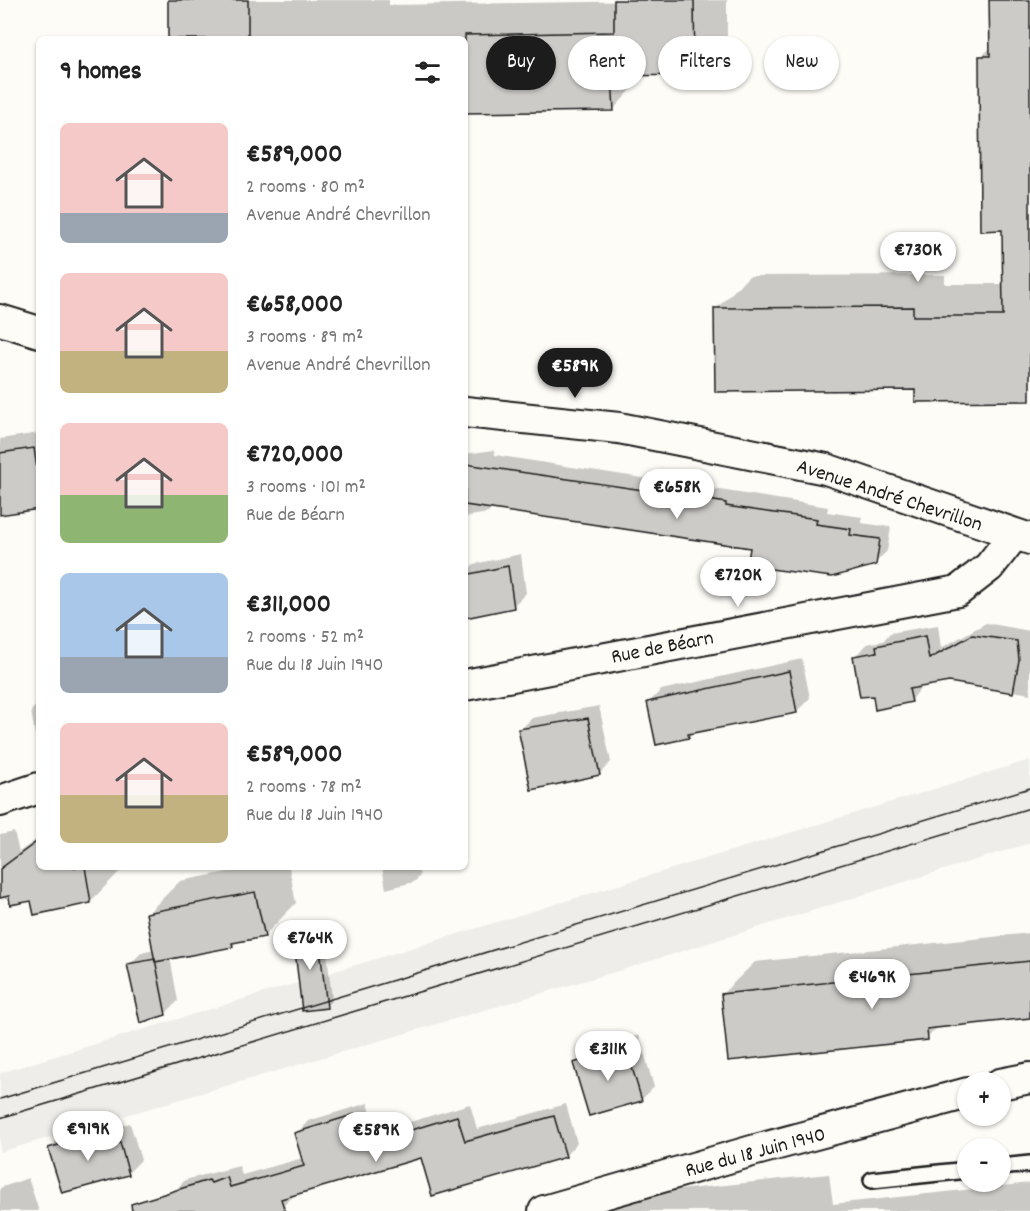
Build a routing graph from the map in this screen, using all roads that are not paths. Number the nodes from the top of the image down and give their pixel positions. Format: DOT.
graph roads {
  1 [pos="0,320"];
  2 [pos="36,331"];
  3 [pos="468,412"];
  4 [pos="1022,537"];
  5 [pos="468,684"];
  6 [pos="36,789"];
  7 [pos="0,801"];
  8 [pos="1030,1078"];
  9 [pos="1011,1082"];
  10 [pos="957,1096"];
  11 [pos="1030,1164"];
  12 [pos="1011,1166"];
  13 [pos="957,1171"];
  14 [pos="872,1180"];
  15 [pos="544,1211"];
  1 -- 2 [label="street"];
  3 -- 4 [label="street, Avenue André Chevrillon"];
  4 -- 5 [label="street, Rue de Béarn"];
  6 -- 7 [label="street"];
  8 -- 9 [label="street"];
  10 -- 15 [label="street, Rue du 18 Juin 1940"];
  11 -- 12 [label="lane"];
  13 -- 14 [label="lane"];
}
